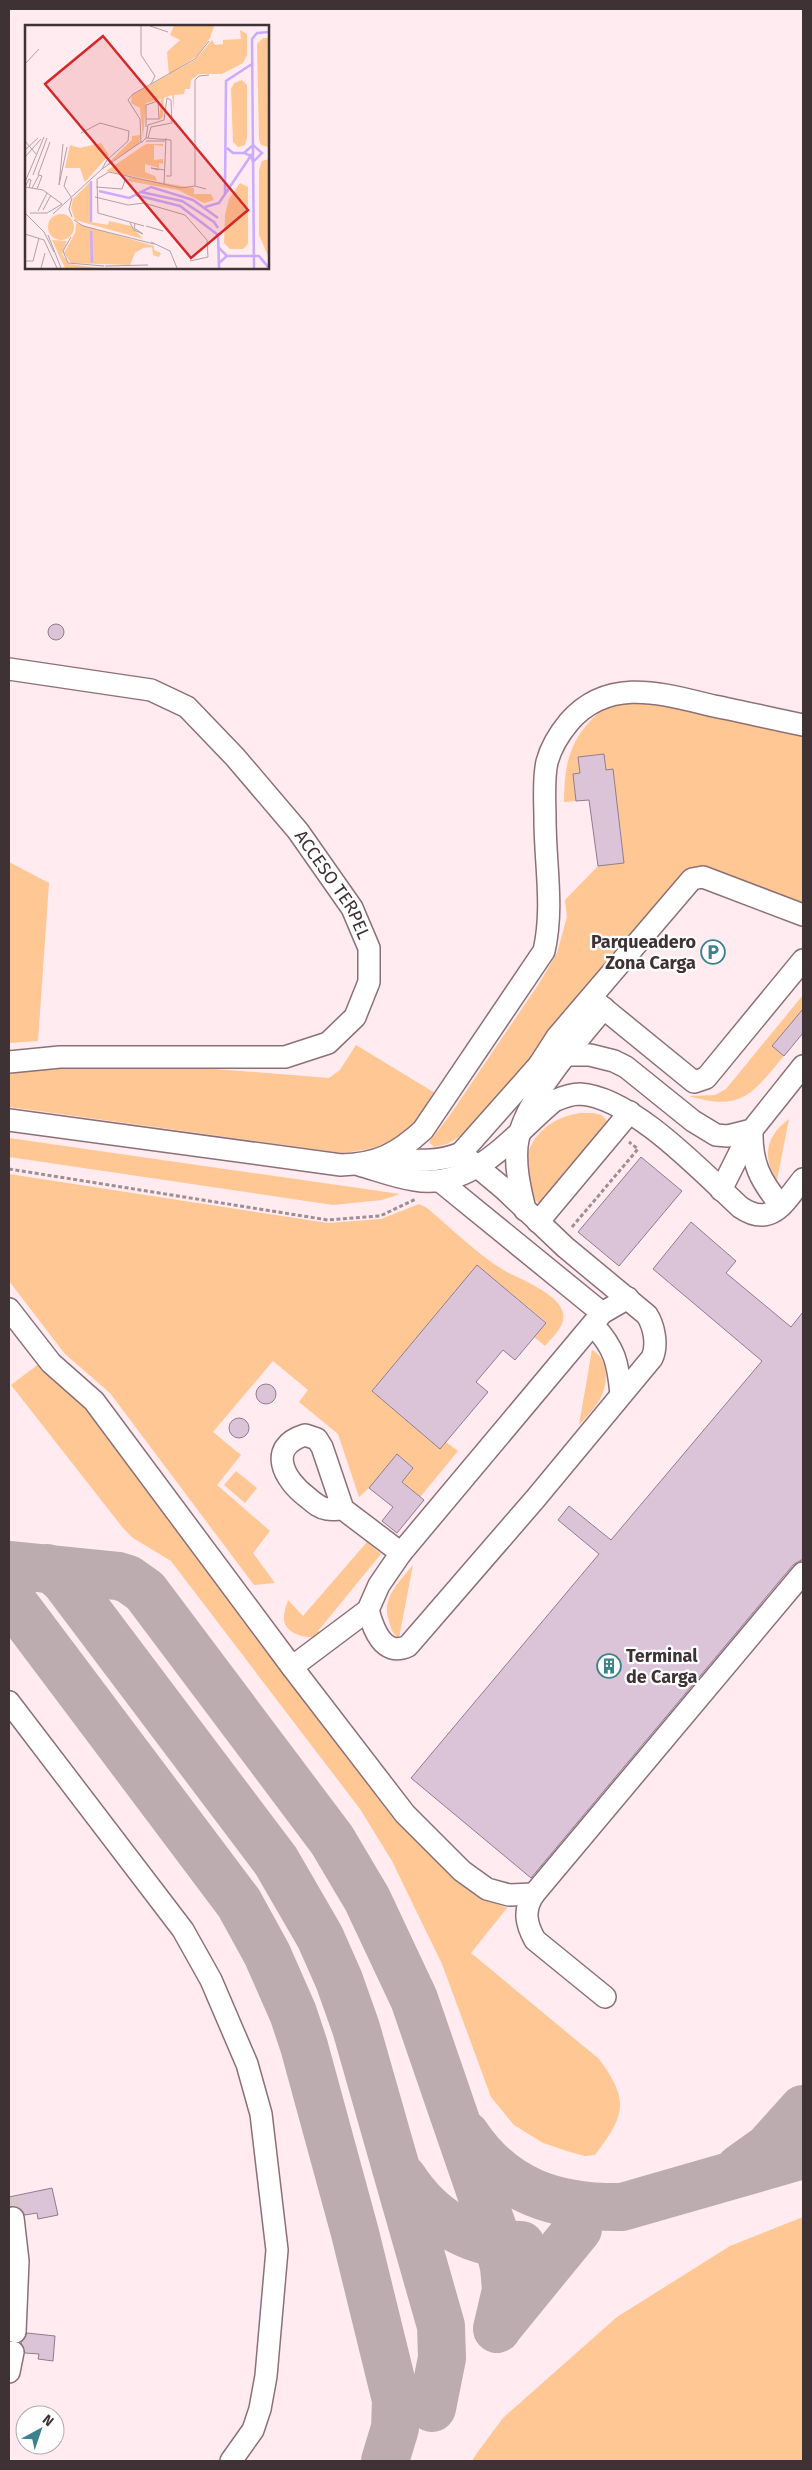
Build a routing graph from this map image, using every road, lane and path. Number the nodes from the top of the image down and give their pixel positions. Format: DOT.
graph roads {
  1 [pos="9,669"];
  2 [pos="803,725"];
  3 [pos="803,915"];
  4 [pos="803,960"];
  5 [pos="803,983"];
  6 [pos="597,1003"];
  7 [pos="566,1055"];
  8 [pos="9,1062"];
  9 [pos="539,1065"];
  10 [pos="803,1066"];
  11 [pos="694,1082"];
  12 [pos="637,1116"];
  13 [pos="9,1120"];
  14 [pos="520,1130"];
  15 [pos="752,1130"];
  16 [pos="461,1153"];
  17 [pos="382,1158"];
  18 [pos="357,1164"];
  19 [pos="477,1167"];
  20 [pos="9,1169"];
  21 [pos="803,1179"];
  22 [pos="440,1181"];
  23 [pos="721,1190"];
  24 [pos="781,1206"];
  25 [pos="532,1216"];
  26 [pos="569,1230"];
  27 [pos="628,1298"];
  28 [pos="9,1309"];
  29 [pos="597,1319"];
  30 [pos="621,1394"];
  31 [pos="343,1508"];
  32 [pos="402,1554"];
  33 [pos="803,1573"];
  34 [pos="368,1610"];
  35 [pos="292,1667"];
  36 [pos="9,1702"];
  37 [pos="534,1894"];
  38 [pos="605,1997"];
  39 [pos="13,2218"];
  40 [pos="9,2372"];
  41 [pos="231,2461"];
  1 -- 8 [label="street, ACCESO TERPEL"];
  2 -- 17 [label="street"];
  3 -- 6 [label="street"];
  4 -- 11 [label="street"];
  5 -- 11 [label="street"];
  6 -- 7 [label="street"];
  6 -- 9 [label="street"];
  6 -- 11 [label="street"];
  7 -- 9 [label="street"];
  7 -- 14 [label="street"];
  7 -- 15 [label="street"];
  9 -- 16 [label="street"];
  10 -- 15 [label="street"];
  12 -- 14 [label="street"];
  12 -- 23 [label="street"];
  12 -- 25 [label="street"];
  12 -- 26 [label="path"];
  13 -- 18 [label="street"];
  14 -- 19 [label="street"];
  14 -- 25 [label="street"];
  15 -- 23 [label="street"];
  15 -- 24 [label="street"];
  16 -- 17 [label="street"];
  16 -- 19 [label="street"];
  17 -- 18 [label="street"];
  18 -- 22 [label="street"];
  19 -- 22 [label="street"];
  19 -- 25 [label="street"];
  20 -- 22 [label="path"];
  21 -- 24 [label="street"];
  22 -- 29 [label="street"];
  23 -- 24 [label="street"];
  25 -- 27 [label="street"];
  27 -- 29 [label="street"];
  27 -- 30 [label="street"];
  28 -- 35 [label="street"];
  29 -- 30 [label="street"];
  29 -- 32 [label="street"];
  30 -- 34 [label="street"];
  31 -- 32 [label="street"];
  32 -- 34 [label="street"];
  33 -- 37 [label="street"];
  34 -- 35 [label="street"];
  35 -- 37 [label="street"];
  36 -- 41 [label="street"];
  37 -- 38 [label="street"];
  39 -- 40 [label="street"];
}
